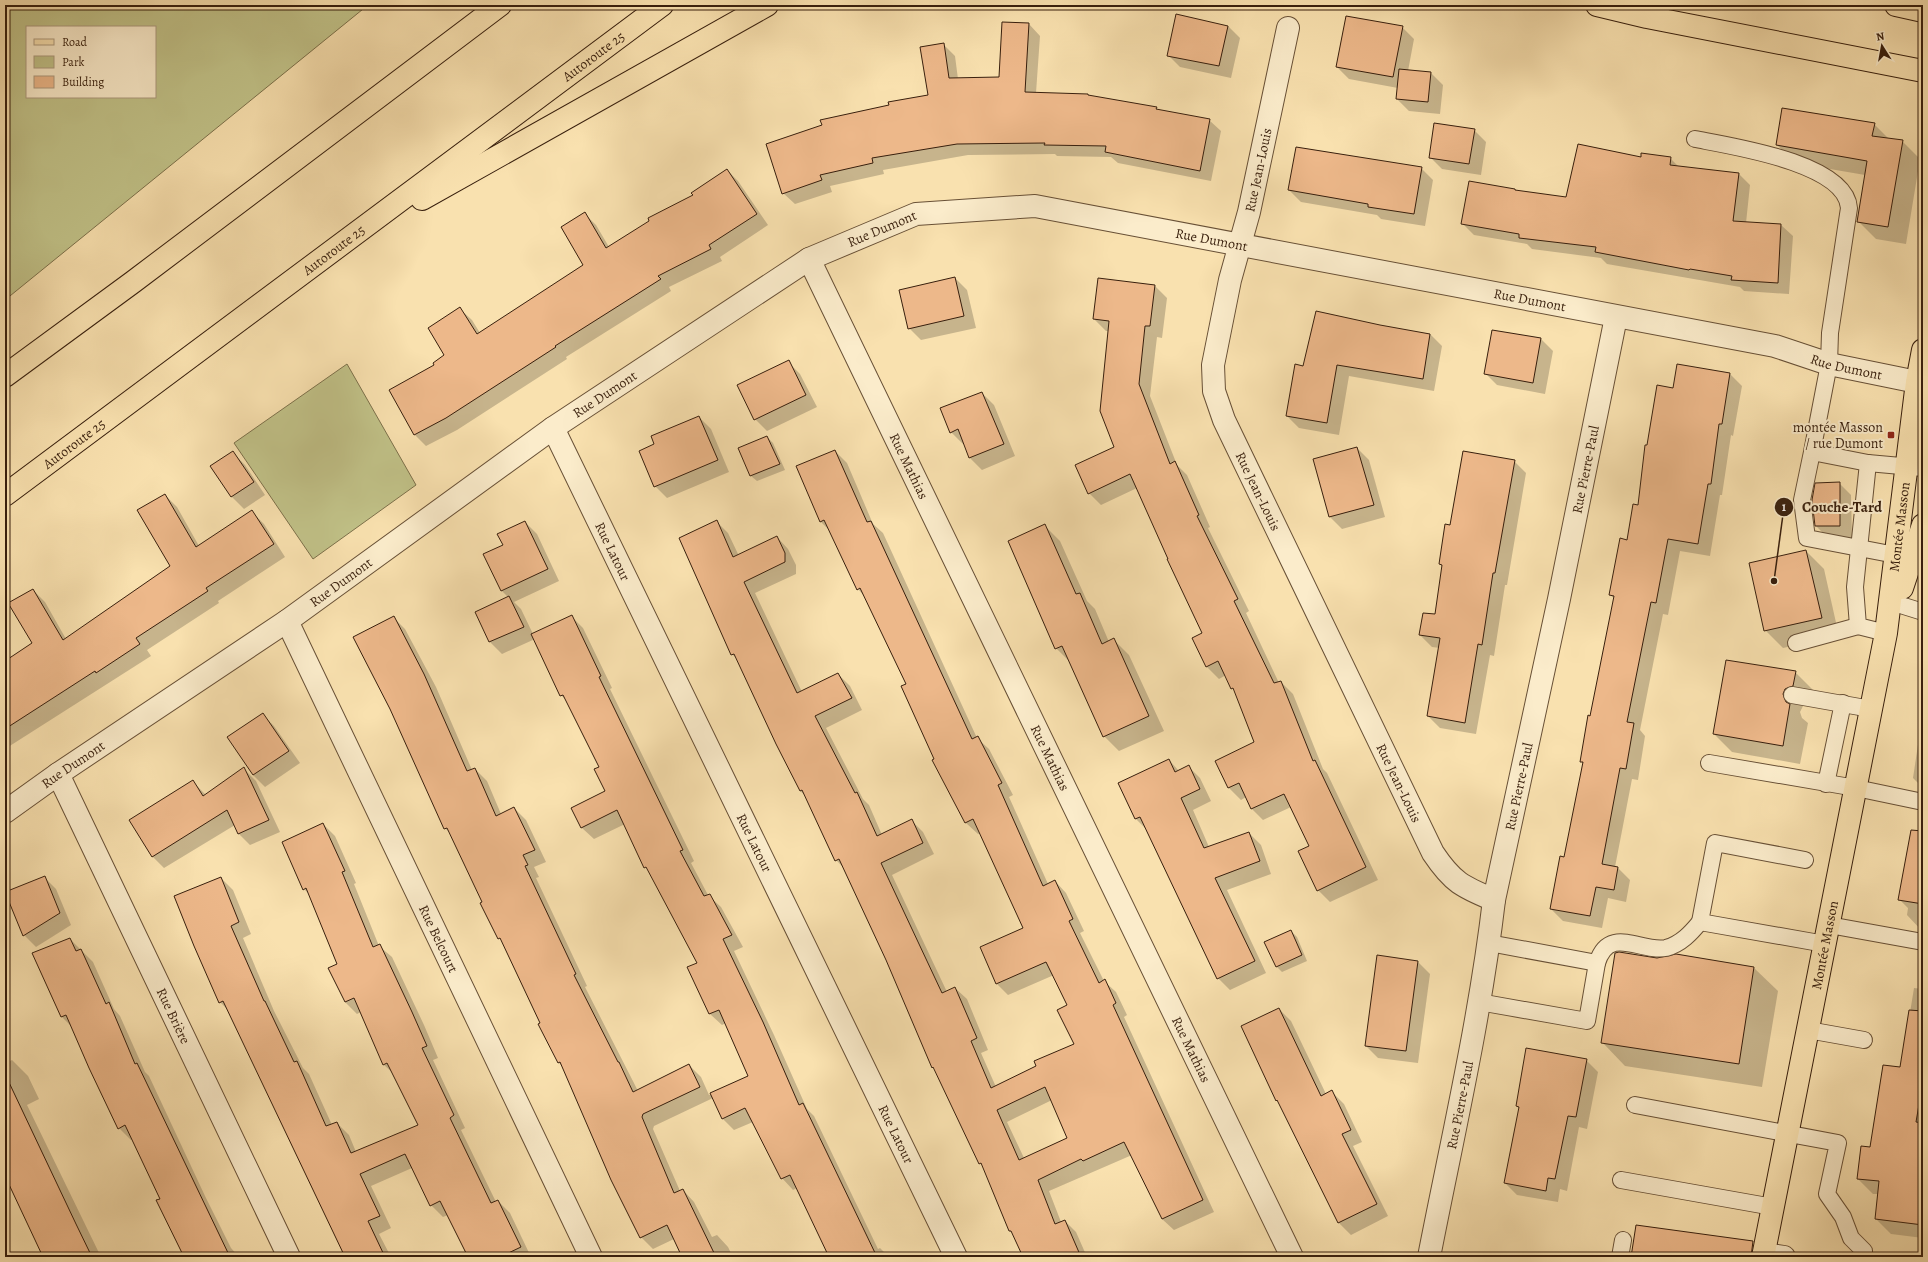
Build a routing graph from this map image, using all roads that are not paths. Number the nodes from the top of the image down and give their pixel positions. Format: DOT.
graph roads {
  1 [pos="500,5"];
  2 [pos="662,5"];
  3 [pos="767,5"];
  4 [pos="1597,5"];
  5 [pos="1896,5"];
  6 [pos="1923,10"];
  7 [pos="1648,11"];
  8 [pos="1288,28"];
  9 [pos="1923,71"];
  10 [pos="1695,139"];
  11 [pos="1240,246"];
  12 [pos="336,248"];
  13 [pos="809,259"];
  14 [pos="1616,317"];
  15 [pos="1923,350"];
  16 [pos="1829,364"];
  17 [pos="5,376"];
  18 [pos="1916,382"];
  19 [pos="552,428"];
  20 [pos="1812,452"];
  21 [pos="1868,463"];
  22 [pos="1915,467"];
  23 [pos="5,495"];
  24 [pos="1923,525"];
  25 [pos="1859,548"];
  26 [pos="1904,557"];
  27 [pos="1894,604"];
  28 [pos="1923,612"];
  29 [pos="287,621"];
  30 [pos="1858,626"];
  31 [pos="1886,633"];
  32 [pos="1796,643"];
  33 [pos="1792,695"];
  34 [pos="1843,704"];
  35 [pos="1871,709"];
  36 [pos="1709,763"];
  37 [pos="58,774"];
  38 [pos="1826,784"];
  39 [pos="1856,788"];
  40 [pos="1923,802"];
  41 [pos="5,812"];
  42 [pos="1805,860"];
  43 [pos="1494,900"];
  44 [pos="1700,922"];
  45 [pos="1827,935"];
  46 [pos="1923,942"];
  47 [pos="1489,943"];
  48 [pos="1597,963"];
  49 [pos="1479,1002"];
  50 [pos="1808,1030"];
  51 [pos="1864,1040"];
  52 [pos="1634,1105"];
  53 [pos="1788,1135"];
  54 [pos="1621,1180"];
  55 [pos="1773,1207"];
  56 [pos="1623,1240"];
  57 [pos="1770,1256"];
  58 [pos="289,1257"];
  59 [pos="591,1257"];
  60 [pos="956,1257"];
  61 [pos="1292,1257"];
  62 [pos="1429,1257"];
  63 [pos="1620,1257"];
  64 [pos="1863,1257"];
  1 -- 17 [label="main road"];
  2 -- 12 [label="main road, Autoroute 25"];
  3 -- 12 [label="main road"];
  4 -- 7 [label="main road"];
  5 -- 6 [label="main road"];
  7 -- 9 [label="main road"];
  8 -- 11 [label="street, Rue Jean-Louis"];
  10 -- 16 [label="lane"];
  11 -- 13 [label="street, Rue Dumont"];
  11 -- 14 [label="street, Rue Dumont"];
  11 -- 43 [label="street, Rue Jean-Louis"];
  12 -- 23 [label="main road, Autoroute 25"];
  13 -- 19 [label="street, Rue Dumont"];
  13 -- 61 [label="street, Rue Mathias"];
  14 -- 16 [label="street, Rue Dumont"];
  14 -- 43 [label="street, Rue Pierre-Paul"];
  15 -- 18 [label="main road, Montée Masson"];
  16 -- 18 [label="street, Rue Dumont"];
  16 -- 20 [label="lane"];
  18 -- 22 [label="main road, Montée Masson"];
  19 -- 29 [label="street, Rue Dumont"];
  19 -- 60 [label="street, Rue Latour"];
  20 -- 21 [label="lane"];
  20 -- 25 [label="lane"];
  21 -- 22 [label="lane"];
  21 -- 25 [label="lane"];
  22 -- 26 [label="main road, Montée Masson"];
  24 -- 26 [label="main road, Montée Masson"];
  25 -- 26 [label="lane"];
  25 -- 30 [label="lane"];
  26 -- 27 [label="main road, Montée Masson"];
  27 -- 28 [label="lane"];
  27 -- 31 [label="main road, Montée Masson"];
  29 -- 37 [label="street, Rue Dumont"];
  29 -- 59 [label="street, Rue Belcourt"];
  30 -- 31 [label="lane"];
  30 -- 32 [label="lane"];
  31 -- 35 [label="main road, Montée Masson"];
  33 -- 34 [label="lane"];
  34 -- 35 [label="lane"];
  34 -- 38 [label="lane"];
  35 -- 39 [label="main road, Montée Masson"];
  36 -- 38 [label="lane"];
  37 -- 41 [label="street, Rue Dumont"];
  37 -- 58 [label="street, Rue Brière"];
  38 -- 39 [label="lane"];
  39 -- 40 [label="lane"];
  39 -- 45 [label="main road, Montée Masson"];
  42 -- 44 [label="lane"];
  43 -- 47 [label="street, Rue Pierre-Paul"];
  44 -- 45 [label="lane"];
  44 -- 48 [label="lane"];
  45 -- 46 [label="lane"];
  45 -- 50 [label="main road, Montée Masson"];
  47 -- 48 [label="lane"];
  47 -- 49 [label="street, Rue Pierre-Paul"];
  48 -- 49 [label="lane"];
  49 -- 62 [label="street, Rue Pierre-Paul"];
  50 -- 51 [label="lane"];
  50 -- 53 [label="main road, Montée Masson"];
  52 -- 53 [label="lane"];
  53 -- 55 [label="main road, Montée Masson"];
  53 -- 64 [label="lane"];
  54 -- 55 [label="lane"];
  55 -- 57 [label="main road, Montée Masson"];
  56 -- 63 [label="lane"];
}
